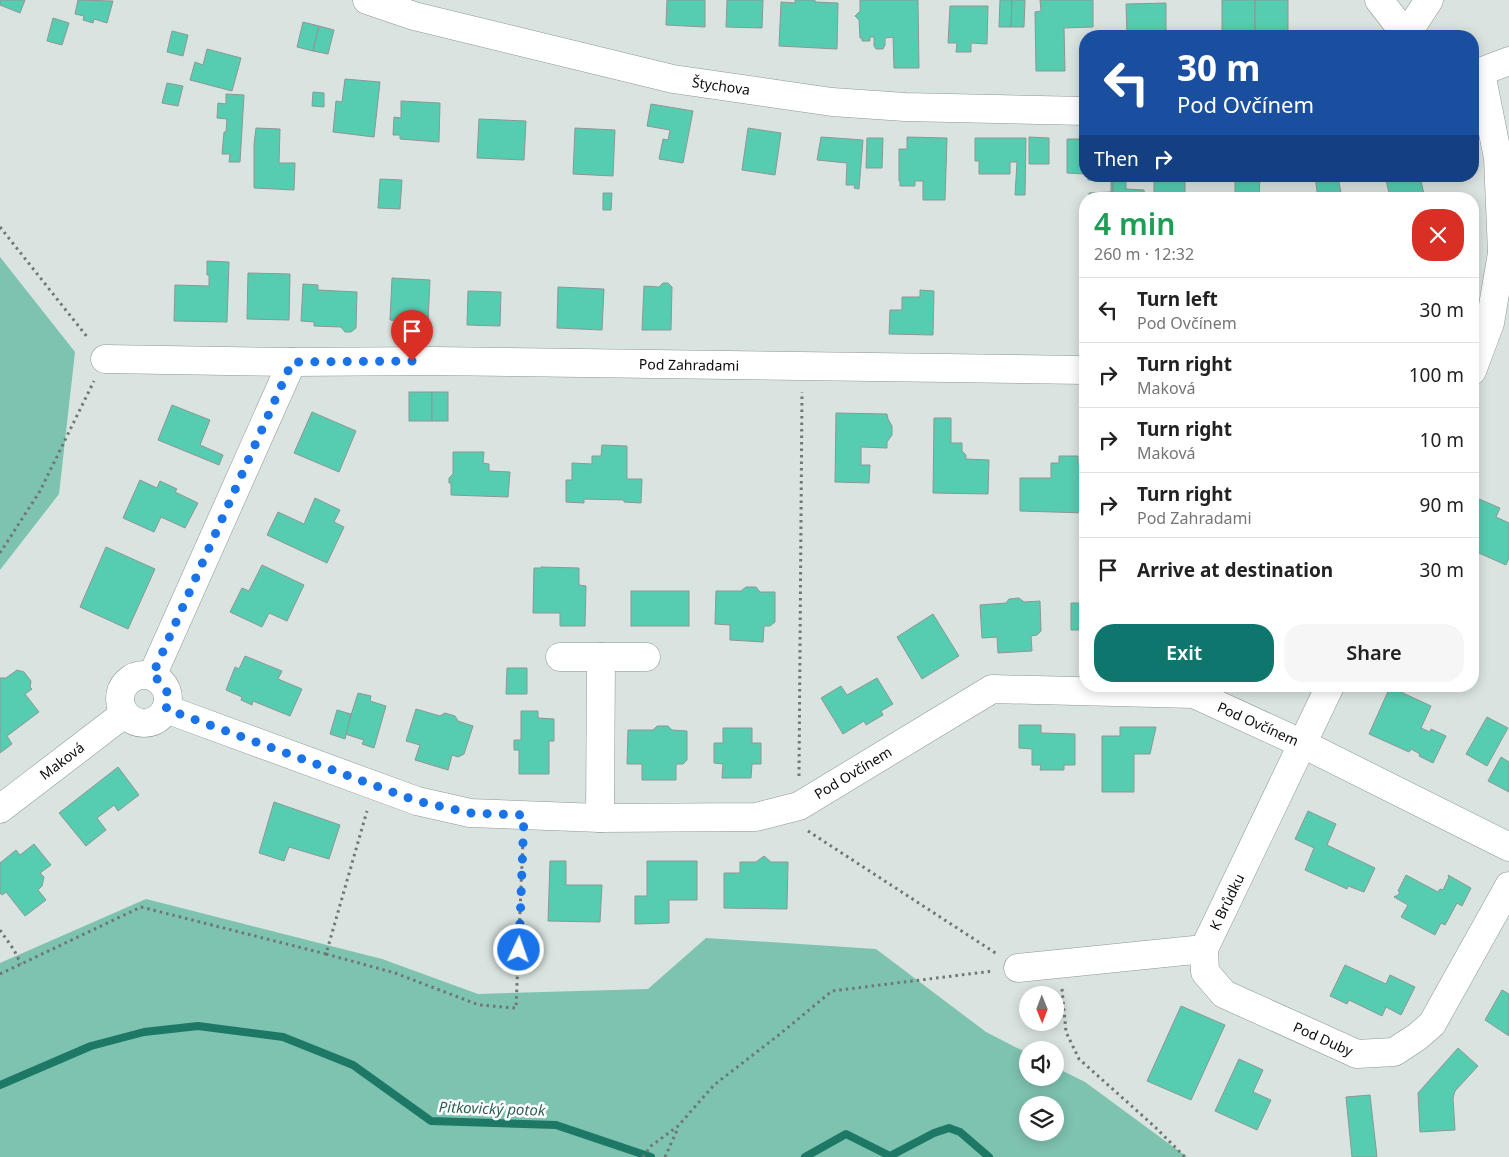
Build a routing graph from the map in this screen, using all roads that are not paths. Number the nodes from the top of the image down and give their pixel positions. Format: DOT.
graph roads {
  1 [pos="367,0"];
  2 [pos="1379,0"];
  3 [pos="1429,0"];
  4 [pos="1402,30"];
  5 [pos="1411,30"];
  6 [pos="1509,61"];
  7 [pos="1479,73"];
  8 [pos="1479,82"];
  9 [pos="1079,111"];
  10 [pos="1479,352"];
  11 [pos="105,359"];
  12 [pos="292,362"];
  13 [pos="1079,370"];
  14 [pos="560,657"];
  15 [pos="601,657"];
  16 [pos="646,657"];
  17 [pos="152,676"];
  18 [pos="1079,691"];
  19 [pos="1113,692"];
  20 [pos="1327,692"];
  21 [pos="166,709"];
  22 [pos="124,714"];
  23 [pos="1303,744"];
  24 [pos="0,809"];
  25 [pos="600,818"];
  26 [pos="1509,847"];
  27 [pos="1509,886"];
  28 [pos="1204,950"];
  29 [pos="1018,968"];
  1 -- 9 [label="street, Štychova"];
  2 -- 4 [label="street"];
  3 -- 5 [label="street"];
  6 -- 7 [label="street"];
  8 -- 10 [label="street"];
  11 -- 12 [label="street, Pod Zahradami"];
  12 -- 13 [label="street, Pod Zahradami"];
  12 -- 17 [label="street"];
  14 -- 15 [label="street"];
  15 -- 16 [label="street"];
  15 -- 25 [label="street"];
  17 -- 21 [label="street"];
  17 -- 22 [label="street"];
  18 -- 25 [label="street, Pod Ovčínem"];
  19 -- 23 [label="street, Pod Ovčínem"];
  20 -- 23 [label="street, K Brůdku"];
  21 -- 22 [label="street"];
  21 -- 25 [label="street, Pod Ovčínem"];
  22 -- 24 [label="street, Maková"];
  23 -- 26 [label="street, Pod Ovčínem"];
  23 -- 28 [label="street, K Brůdku"];
  27 -- 28 [label="street, Pod Duby"];
  28 -- 29 [label="street"];
}
